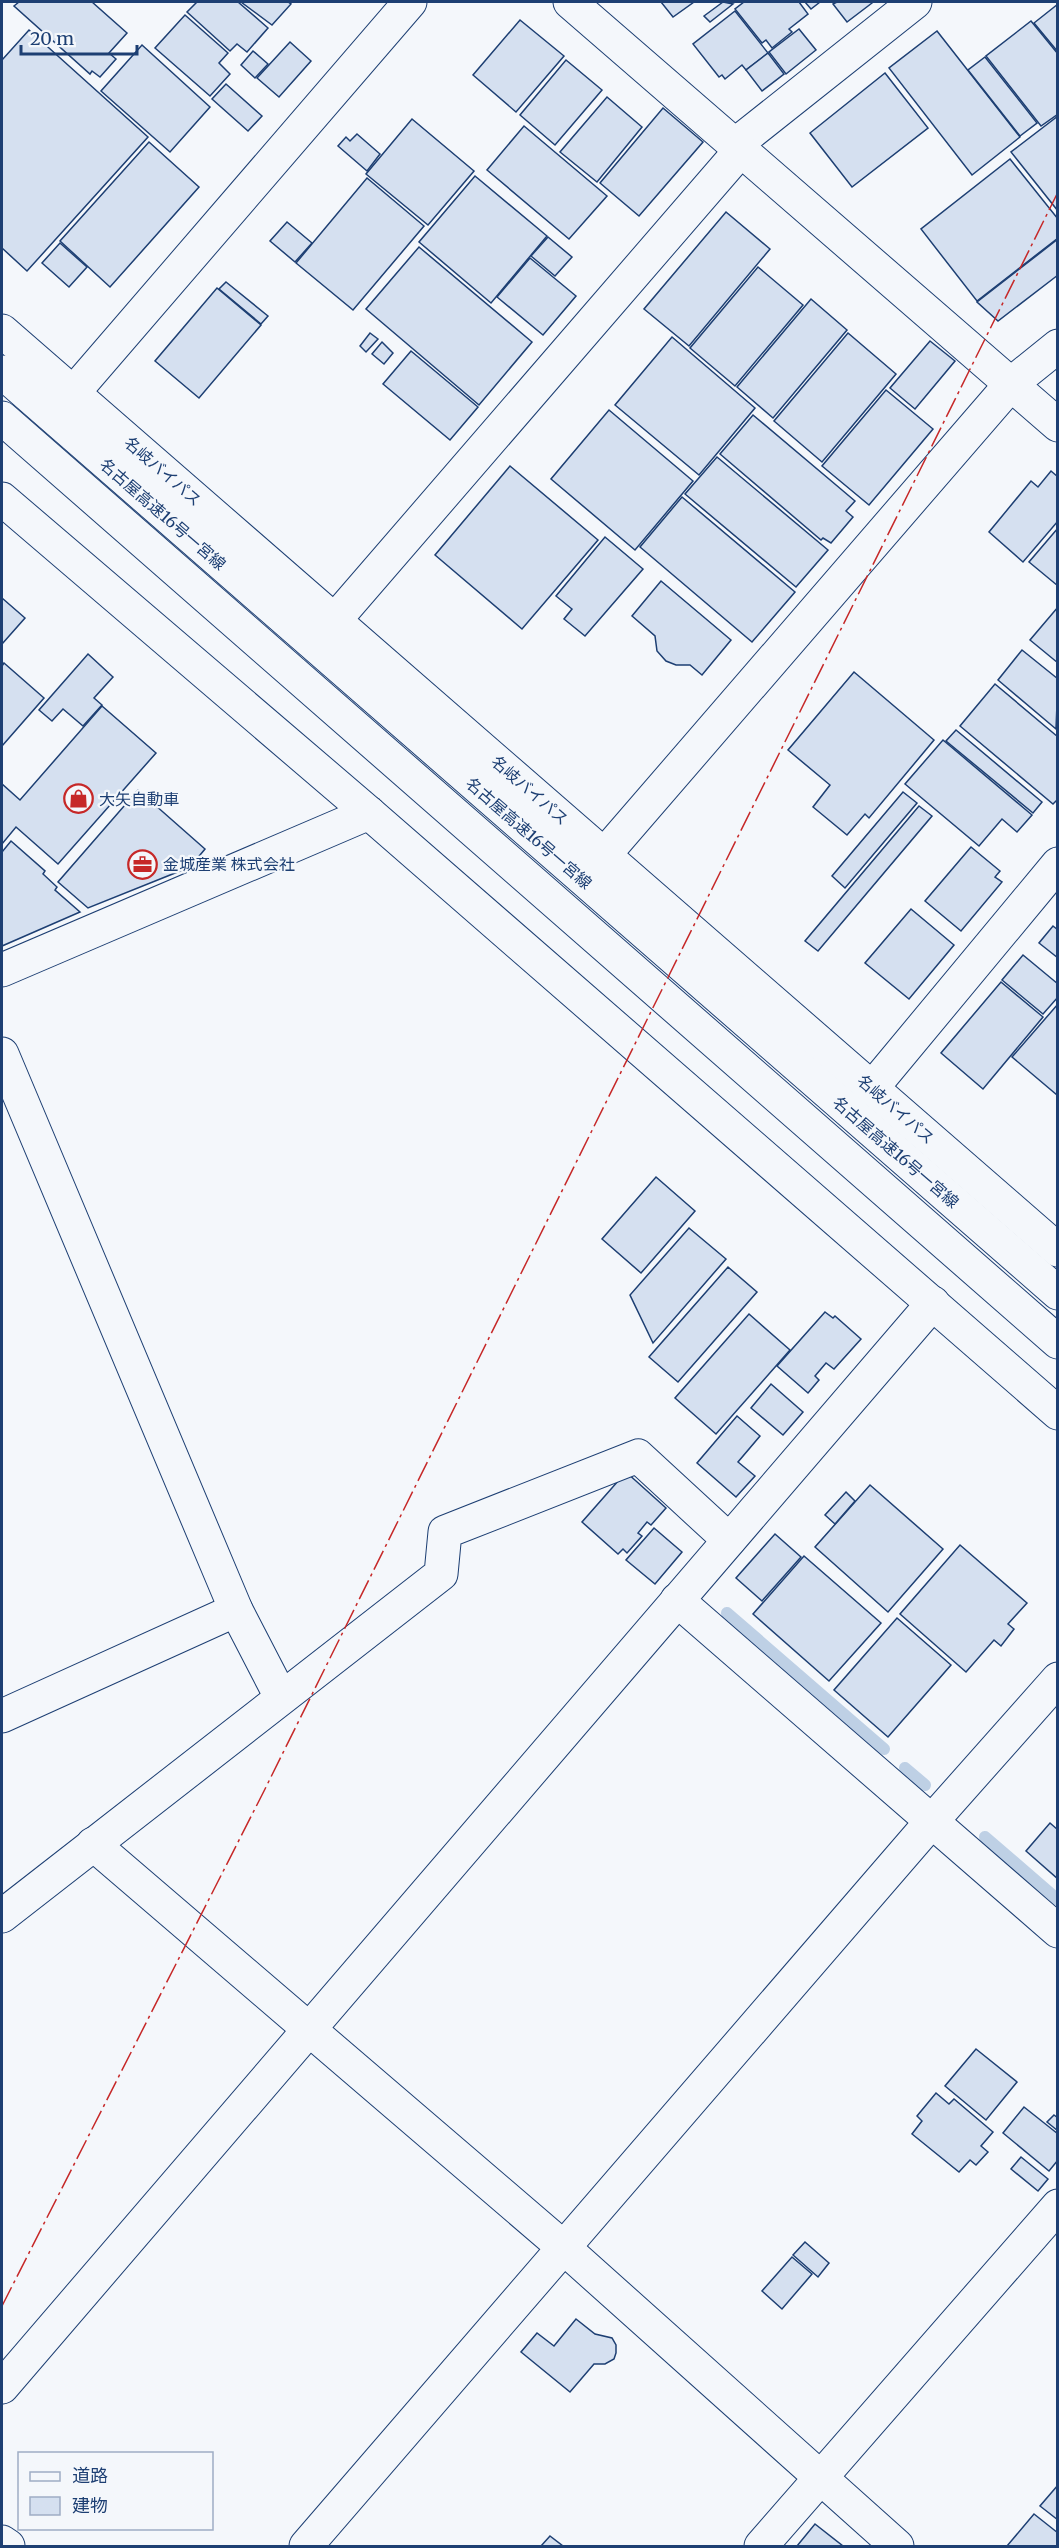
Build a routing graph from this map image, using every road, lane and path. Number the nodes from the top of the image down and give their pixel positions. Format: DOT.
graph roads {
  1 [pos="410,2"];
  2 [pos="570,2"];
  3 [pos="915,2"];
  4 [pos="738,147"];
  5 [pos="2,331"];
  6 [pos="1058,346"];
  7 [pos="2,372"];
  8 [pos="1011,384"];
  9 [pos="73,393"];
  10 [pos="2,418"];
  11 [pos="1058,425"];
  12 [pos="2,488"];
  13 [pos="2,499"];
  14 [pos="334,621"];
  15 [pos="369,813"];
  16 [pos="604,855"];
  17 [pos="1058,864"];
  18 [pos="2,970"];
  19 [pos="2,1054"];
  20 [pos="872,1088"];
  21 [pos="1058,1250"];
  22 [pos="1058,1293"];
  23 [pos="933,1303"];
  24 [pos="1058,1342"];
  25 [pos="1058,1401"];
  26 [pos="1058,1413"];
  27 [pos="729,1540"];
  28 [pos="677,1600"];
  29 [pos="236,1610"];
  30 [pos="1058,1679"];
  31 [pos="281,1697"];
  32 [pos="2,1716"];
  33 [pos="932,1821"];
  34 [pos="93,1844"];
  35 [pos="2,1916"];
  36 [pos="1058,1931"];
  37 [pos="308,2030"];
  38 [pos="1058,2206"];
  39 [pos="563,2247"];
  40 [pos="2,2387"];
  41 [pos="821,2478"];
  42 [pos="2,2542"];
  43 [pos="8,2547"];
  44 [pos="306,2547"];
  45 [pos="761,2547"];
  46 [pos="897,2547"];
  1 -- 9 [label="main road"];
  2 -- 4 [label="main road"];
  3 -- 4 [label="main road"];
  4 -- 8 [label="main road"];
  4 -- 14 [label="main road"];
  5 -- 9 [label="main road, 名岐バイパス"];
  6 -- 8 [label="main road"];
  7 -- 22 [label="main road, 名古屋高速16号一宮線"];
  8 -- 11 [label="main road"];
  8 -- 16 [label="main road"];
  9 -- 14 [label="main road, 名岐バイパス"];
  10 -- 24 [label="main road"];
  12 -- 25 [label="main road"];
  13 -- 15 [label="main road"];
  14 -- 16 [label="main road, 名岐バイパス"];
  15 -- 18 [label="main road"];
  15 -- 23 [label="main road"];
  16 -- 20 [label="main road, 名岐バイパス"];
  17 -- 20 [label="main road"];
  19 -- 29 [label="main road"];
  20 -- 21 [label="main road, 名岐バイパス"];
  23 -- 26 [label="main road"];
  23 -- 27 [label="main road"];
  27 -- 28 [label="main road"];
  27 -- 31 [label="main road"];
  28 -- 33 [label="main road"];
  28 -- 37 [label="main road"];
  29 -- 31 [label="main road"];
  29 -- 32 [label="main road"];
  30 -- 33 [label="main road"];
  31 -- 34 [label="main road"];
  33 -- 36 [label="main road"];
  33 -- 39 [label="main road"];
  34 -- 35 [label="main road"];
  34 -- 37 [label="main road"];
  37 -- 39 [label="main road"];
  37 -- 40 [label="main road"];
  38 -- 41 [label="main road"];
  39 -- 41 [label="main road"];
  39 -- 44 [label="main road"];
  41 -- 45 [label="main road"];
  41 -- 46 [label="main road"];
  42 -- 43 [label="main road"];
}
